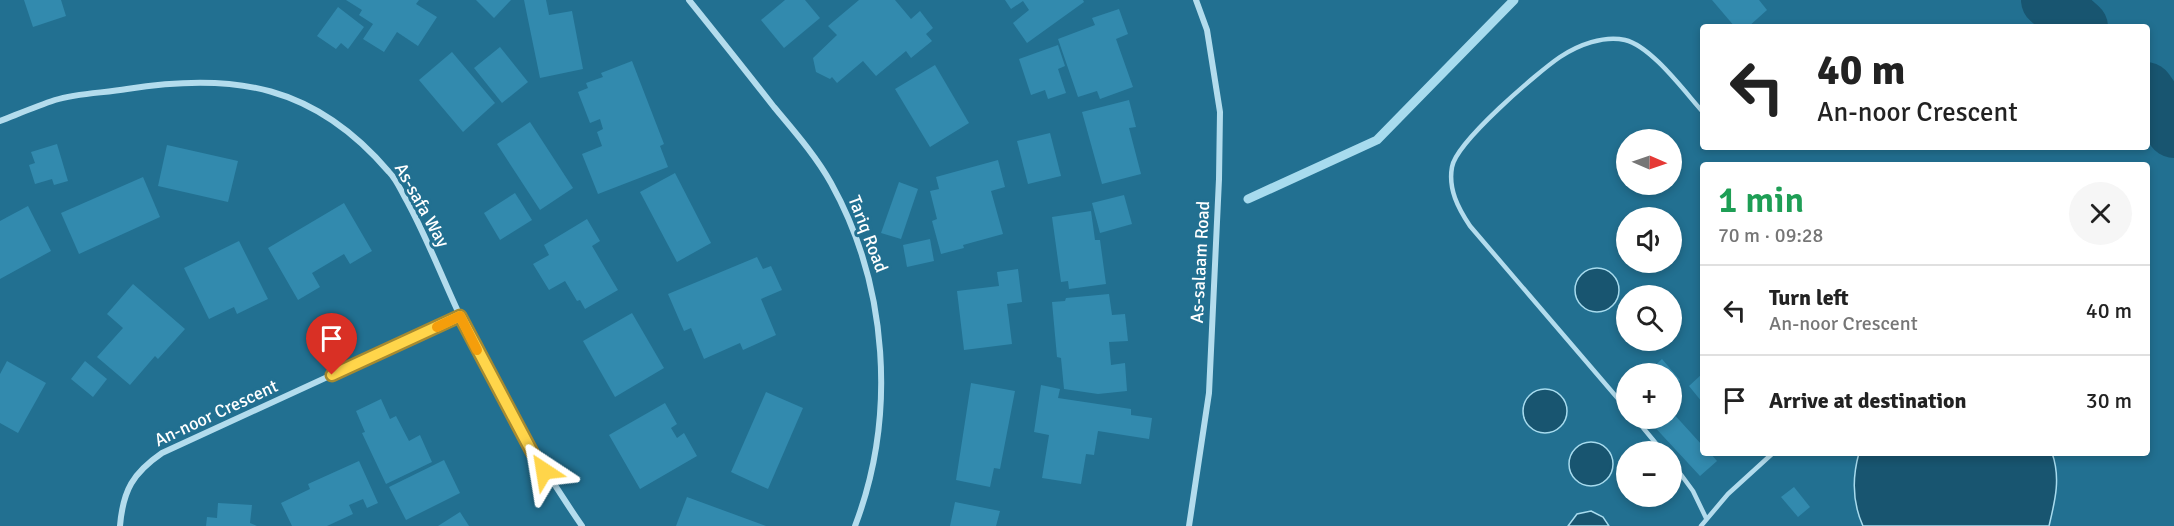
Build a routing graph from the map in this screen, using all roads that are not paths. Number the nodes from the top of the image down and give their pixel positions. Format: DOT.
graph roads {
  1 [pos="689,0"];
  2 [pos="1196,0"];
  3 [pos="1700,109"];
  4 [pos="0,121"];
  5 [pos="460,316"];
  6 [pos="1616,396"];
  7 [pos="1644,429"];
  8 [pos="1654,441"];
  9 [pos="1770,456"];
  10 [pos="1682,476"];
  11 [pos="1706,518"];
  12 [pos="120,526"];
  13 [pos="582,526"];
  14 [pos="855,526"];
  15 [pos="1189,526"];
  16 [pos="1701,526"];
  1 -- 14 [label="street, Tariq Road"];
  2 -- 15 [label="street, As-salaam Road"];
  3 -- 6 [label="lane"];
  4 -- 5 [label="street, As-safa Way"];
  5 -- 12 [label="street, An-noor Crescent"];
  5 -- 13 [label="street, As-safa Way"];
  7 -- 8 [label="lane"];
  9 -- 11 [label="lane"];
  10 -- 11 [label="lane"];
  11 -- 16 [label="lane"];
}
